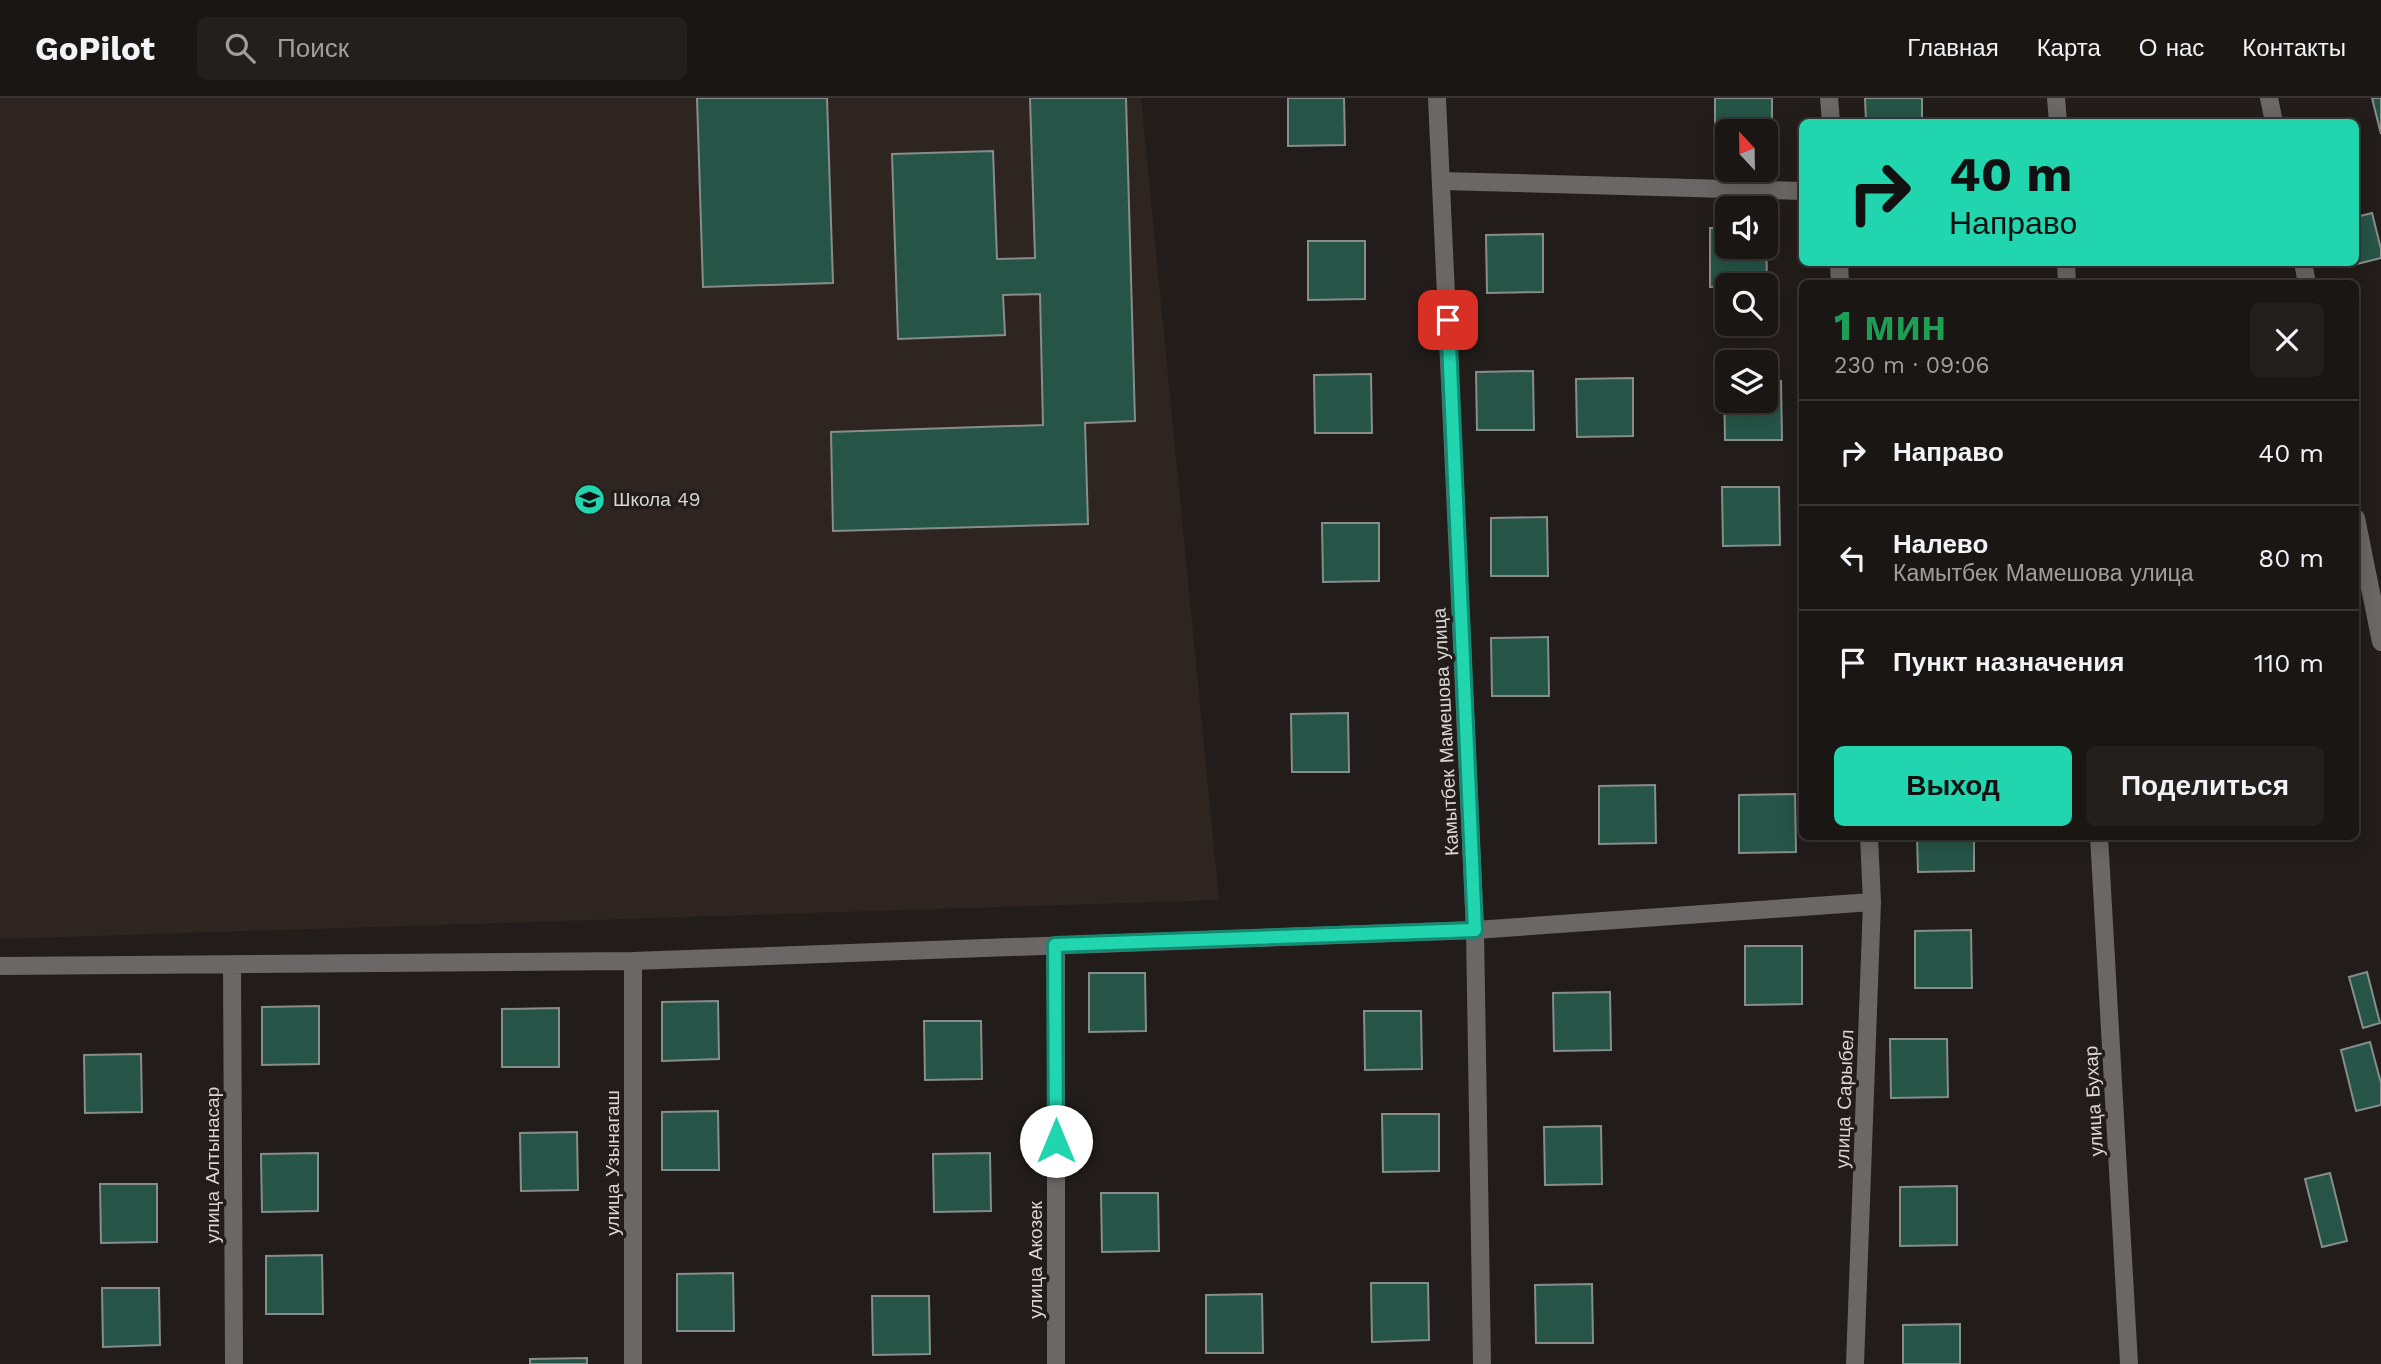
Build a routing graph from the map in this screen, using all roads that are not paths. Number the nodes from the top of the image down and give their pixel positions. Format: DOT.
graph roads {
  1 [pos="1437,98"];
  2 [pos="1829,98"];
  3 [pos="2056,98"];
  4 [pos="2269,98"];
  5 [pos="1831,119"];
  6 [pos="2058,119"];
  7 [pos="2273,119"];
  8 [pos="1442,181"];
  9 [pos="1799,191"];
  10 [pos="2359,533"];
  11 [pos="2381,642"];
  12 [pos="1869,840"];
  13 [pos="2099,840"];
  14 [pos="1872,902"];
  15 [pos="1475,930"];
  16 [pos="1055,945"];
  17 [pos="633,961"];
  18 [pos="232,965"];
  19 [pos="0,966"];
  20 [pos="234,1364"];
  21 [pos="633,1364"];
  22 [pos="1056,1364"];
  23 [pos="1482,1364"];
  24 [pos="1855,1364"];
  25 [pos="2129,1364"];
  1 -- 8 [label="street, Камытбек Мамешова улица"];
  2 -- 5 [label="street"];
  3 -- 6 [label="street"];
  4 -- 7 [label="street"];
  8 -- 9 [label="street"];
  8 -- 15 [label="street, Камытбек Мамешова улица"];
  10 -- 11 [label="street"];
  12 -- 14 [label="street, улица Сарыбел"];
  13 -- 25 [label="street, улица Бухар"];
  14 -- 15 [label="street"];
  14 -- 24 [label="street, улица Сарыбел"];
  15 -- 16 [label="street"];
  15 -- 23 [label="street, Камытбек Мамешова улица"];
  16 -- 17 [label="street"];
  16 -- 22 [label="street, улица Акозек"];
  17 -- 18 [label="street"];
  17 -- 21 [label="street, улица Узынагаш"];
  18 -- 19 [label="street"];
  18 -- 20 [label="street, улица Алтынасар"];
}
